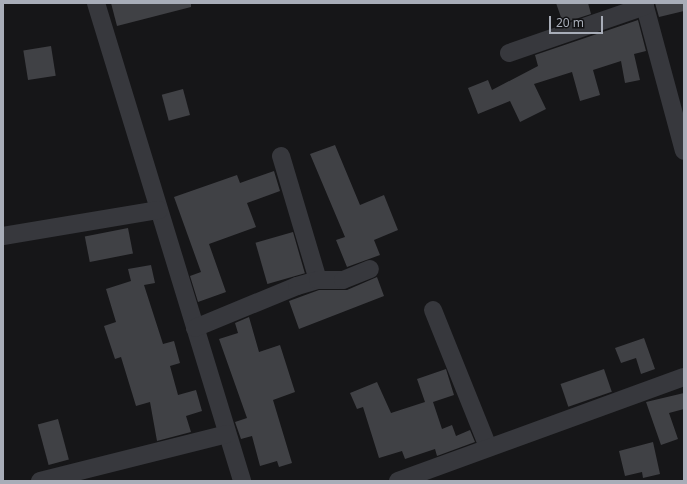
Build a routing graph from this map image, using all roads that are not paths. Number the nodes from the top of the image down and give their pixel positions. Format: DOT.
graph roads {
  1 [pos="96,3"];
  2 [pos="645,4"];
  3 [pos="509,53"];
  4 [pos="684,151"];
  5 [pos="281,156"];
  6 [pos="159,210"];
  7 [pos="3,236"];
  8 [pos="370,269"];
  9 [pos="318,280"];
  10 [pos="433,310"];
  11 [pos="195,328"];
  12 [pos="684,377"];
  13 [pos="228,434"];
  14 [pos="488,447"];
  15 [pos="40,481"];
  16 [pos="242,481"];
  17 [pos="398,481"];
  1 -- 6 [label="street"];
  2 -- 3 [label="street"];
  2 -- 4 [label="street"];
  5 -- 9 [label="street"];
  6 -- 7 [label="street"];
  6 -- 11 [label="street"];
  8 -- 9 [label="street"];
  9 -- 11 [label="street"];
  10 -- 14 [label="street"];
  11 -- 13 [label="street"];
  12 -- 14 [label="street"];
  13 -- 15 [label="street"];
  13 -- 16 [label="street"];
  14 -- 17 [label="street"];
}
